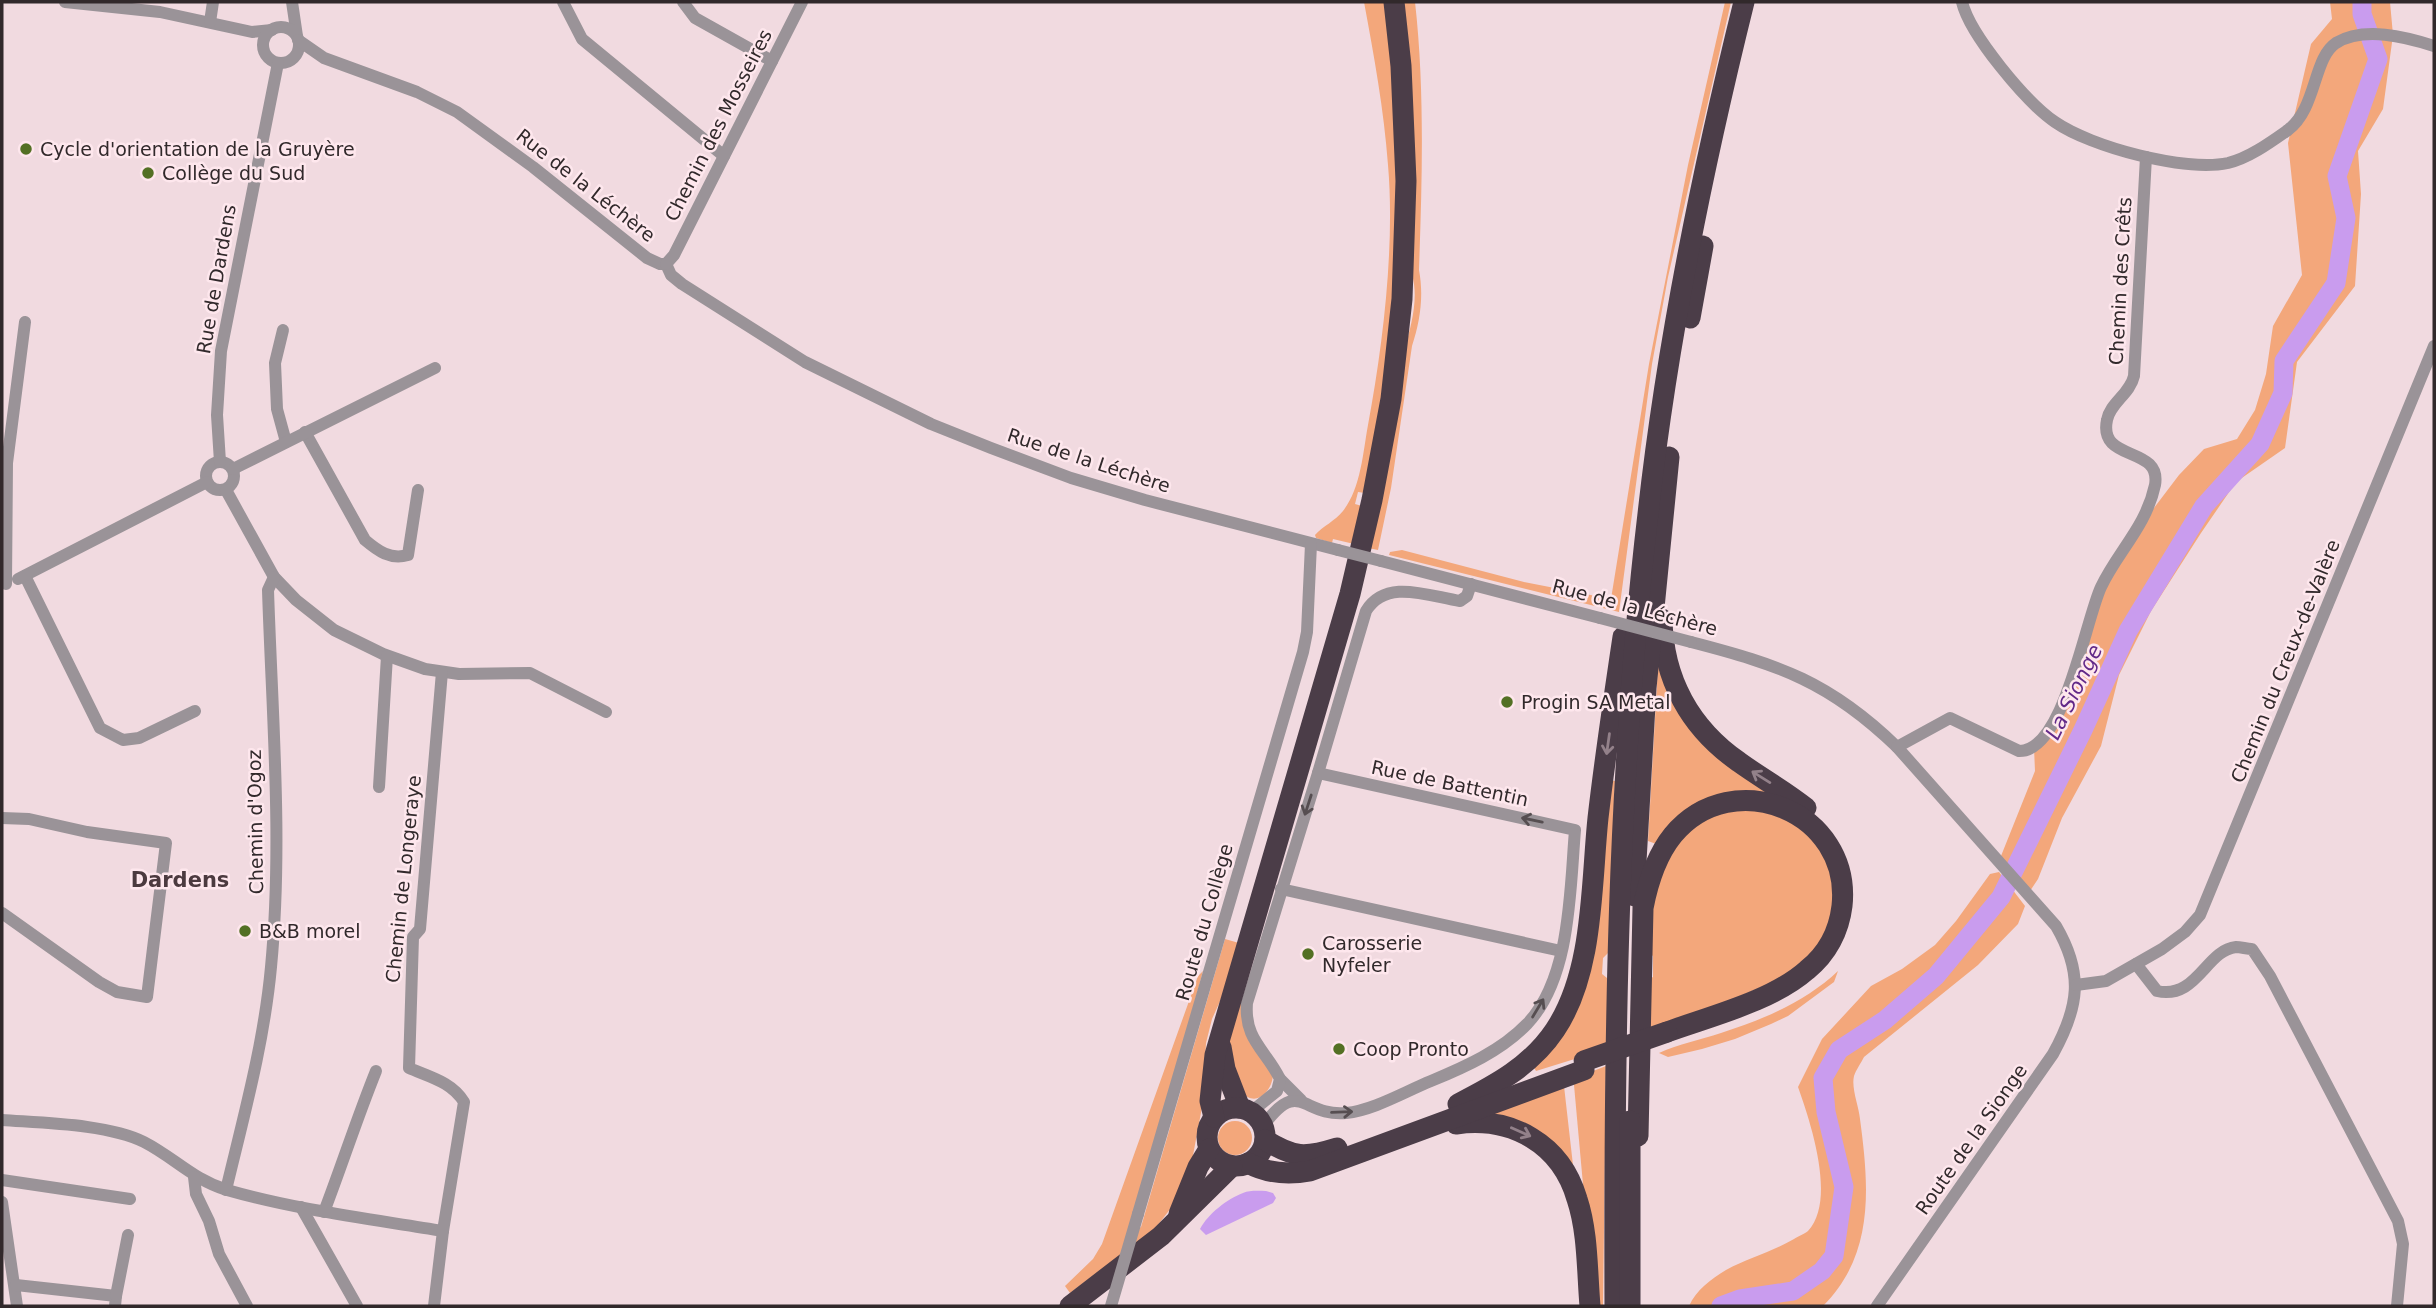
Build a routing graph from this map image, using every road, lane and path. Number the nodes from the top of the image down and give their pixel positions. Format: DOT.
graph roads {
  1 [pos="65,2"];
  2 [pos="213,2"];
  3 [pos="563,2"];
  4 [pos="683,2"];
  5 [pos="802,2"];
  6 [pos="1394,2"];
  7 [pos="1734,2"];
  8 [pos="1744,2"];
  9 [pos="1757,2"];
  10 [pos="1962,2"];
  11 [pos="291,3"];
  12 [pos="210,22"];
  13 [pos="240,30"];
  14 [pos="272,30"];
  15 [pos="298,38"];
  16 [pos="2434,46"];
  17 [pos="266,55"];
  18 [pos="772,61"];
  19 [pos="284,62"];
  20 [pos="336,63"];
  21 [pos="724,156"];
  22 [pos="2146,157"];
  23 [pos="666,264"];
  24 [pos="25,323"];
  25 [pos="283,330"];
  26 [pos="2434,346"];
  27 [pos="435,368"];
  28 [pos="305,432"];
  29 [pos="286,442"];
  30 [pos="220,462"];
  31 [pos="233,469"];
  32 [pos="207,482"];
  33 [pos="226,490"];
  34 [pos="418,490"];
  35 [pos="1660,539"];
  36 [pos="1311,544"];
  37 [pos="24,576"];
  38 [pos="274,577"];
  39 [pos="1471,584"];
  40 [pos="4,586"];
  41 [pos="387,656"];
  42 [pos="442,671"];
  43 [pos="195,712"];
  44 [pos="606,712"];
  45 [pos="1897,747"];
  46 [pos="1318,773"];
  47 [pos="379,787"];
  48 [pos="2,818"];
  49 [pos="1281,889"];
  50 [pos="2,913"];
  51 [pos="1561,951"];
  52 [pos="2136,964"];
  53 [pos="2076,985"];
  54 [pos="1666,1036"];
  55 [pos="1221,1037"];
  56 [pos="1584,1066"];
  57 [pos="376,1071"];
  58 [pos="1280,1079"];
  59 [pos="1301,1100"];
  60 [pos="1458,1104"];
  61 [pos="1214,1117"];
  62 [pos="2,1120"];
  63 [pos="1255,1121"];
  64 [pos="1430,1128"];
  65 [pos="1209,1149"];
  66 [pos="1240,1165"];
  67 [pos="194,1177"];
  68 [pos="2,1180"];
  69 [pos="226,1190"];
  70 [pos="130,1199"];
  71 [pos="2,1202"];
  72 [pos="301,1207"];
  73 [pos="324,1212"];
  74 [pos="1174,1223"];
  75 [pos="443,1231"];
  76 [pos="128,1235"];
  77 [pos="16,1284"];
  78 [pos="115,1301"];
  79 [pos="18,1306"];
  80 [pos="247,1306"];
  81 [pos="357,1306"];
  82 [pos="434,1306"];
  83 [pos="1070,1306"];
  84 [pos="1111,1306"];
  85 [pos="1590,1306"];
  86 [pos="1615,1306"];
  87 [pos="1630,1306"];
  88 [pos="1639,1306"];
  89 [pos="1877,1306"];
  90 [pos="2397,1306"];
  1 -- 12 [label="street"];
  2 -- 12 [label="street"];
  3 -- 21 [label="street"];
  4 -- 18 [label="street"];
  5 -- 18 [label="street, Chemin des Mosseires"];
  6 -- 55 [label="highway"];
  7 -- 60 [label="highway, one-way"];
  8 -- 86 [label="highway"];
  9 -- 35 [label="highway"];
  10 -- 22 [label="street"];
  11 -- 14 [label="street"];
  11 -- 15 [label="street"];
  12 -- 13 [label="street"];
  13 -- 14 [label="street"];
  13 -- 17 [label="street"];
  14 -- 15 [label="street"];
  14 -- 17 [label="street"];
  15 -- 19 [label="street"];
  15 -- 20 [label="street, Rue de la Léchère"];
  16 -- 22 [label="street"];
  17 -- 19 [label="street"];
  18 -- 21 [label="street, Chemin des Mosseires"];
  19 -- 20 [label="street, Rue de la Léchère"];
  19 -- 30 [label="street, Rue de Dardens"];
  20 -- 23 [label="street, Rue de la Léchère"];
  21 -- 23 [label="street, Chemin des Mosseires"];
  22 -- 45 [label="street, Chemin des Crêts"];
  23 -- 36 [label="street, Rue de la Léchère"];
  24 -- 40 [label="street"];
  25 -- 29 [label="street"];
  26 -- 52 [label="street, Chemin du Creux-de-Valère"];
  27 -- 28 [label="street"];
  28 -- 29 [label="street"];
  28 -- 34 [label="street"];
  29 -- 31 [label="street"];
  30 -- 31 [label="street"];
  30 -- 32 [label="street"];
  31 -- 33 [label="street"];
  32 -- 33 [label="street"];
  32 -- 37 [label="street"];
  33 -- 38 [label="street"];
  54 -- 35 [label="highway, one-way"];
  35 -- 87 [label="highway"];
  36 -- 39 [label="street, Rue de la Léchère, bridge"];
  36 -- 84 [label="street, Route du Collège, bridge"];
  37 -- 40 [label="street"];
  37 -- 43 [label="street"];
  38 -- 41 [label="street"];
  38 -- 69 [label="street, Chemin d'Ogoz"];
  39 -- 45 [label="street, Rue de la Léchère, bridge"];
  39 -- 46 [label="street"];
  41 -- 42 [label="street"];
  41 -- 47 [label="street"];
  42 -- 44 [label="street"];
  42 -- 75 [label="street, Chemin de Longeraye"];
  45 -- 53 [label="street, Rue de la Léchère"];
  46 -- 49 [label="street, one-way"];
  51 -- 46 [label="street, Rue de Battentin, one-way"];
  48 -- 50 [label="street"];
  49 -- 51 [label="street"];
  49 -- 58 [label="street"];
  59 -- 51 [label="street, Rue de Battentin, one-way"];
  52 -- 53 [label="street, Chemin du Creux-de-Valère"];
  52 -- 90 [label="street"];
  53 -- 89 [label="street, Route de la Sionge"];
  54 -- 56 [label="highway, bridge"];
  54 -- 88 [label="highway"];
  55 -- 61 [label="highway"];
  55 -- 63 [label="highway"];
  56 -- 60 [label="highway"];
  56 -- 64 [label="highway"];
  57 -- 73 [label="street"];
  58 -- 59 [label="street"];
  58 -- 63 [label="street"];
  59 -- 63 [label="street"];
  60 -- 63 [label="highway"];
  61 -- 63 [label="highway"];
  61 -- 65 [label="highway"];
  62 -- 67 [label="street"];
  63 -- 66 [label="highway"];
  64 -- 66 [label="highway"];
  64 -- 85 [label="highway, one-way"];
  65 -- 66 [label="highway"];
  65 -- 74 [label="highway"];
  66 -- 74 [label="highway"];
  67 -- 69 [label="street"];
  67 -- 80 [label="street"];
  68 -- 70 [label="street"];
  69 -- 72 [label="street"];
  71 -- 77 [label="street"];
  72 -- 73 [label="street"];
  72 -- 81 [label="street"];
  73 -- 75 [label="street"];
  74 -- 83 [label="highway"];
  75 -- 82 [label="street, Chemin de Longeraye"];
  76 -- 78 [label="street"];
  77 -- 78 [label="street"];
  77 -- 79 [label="street"];
}
